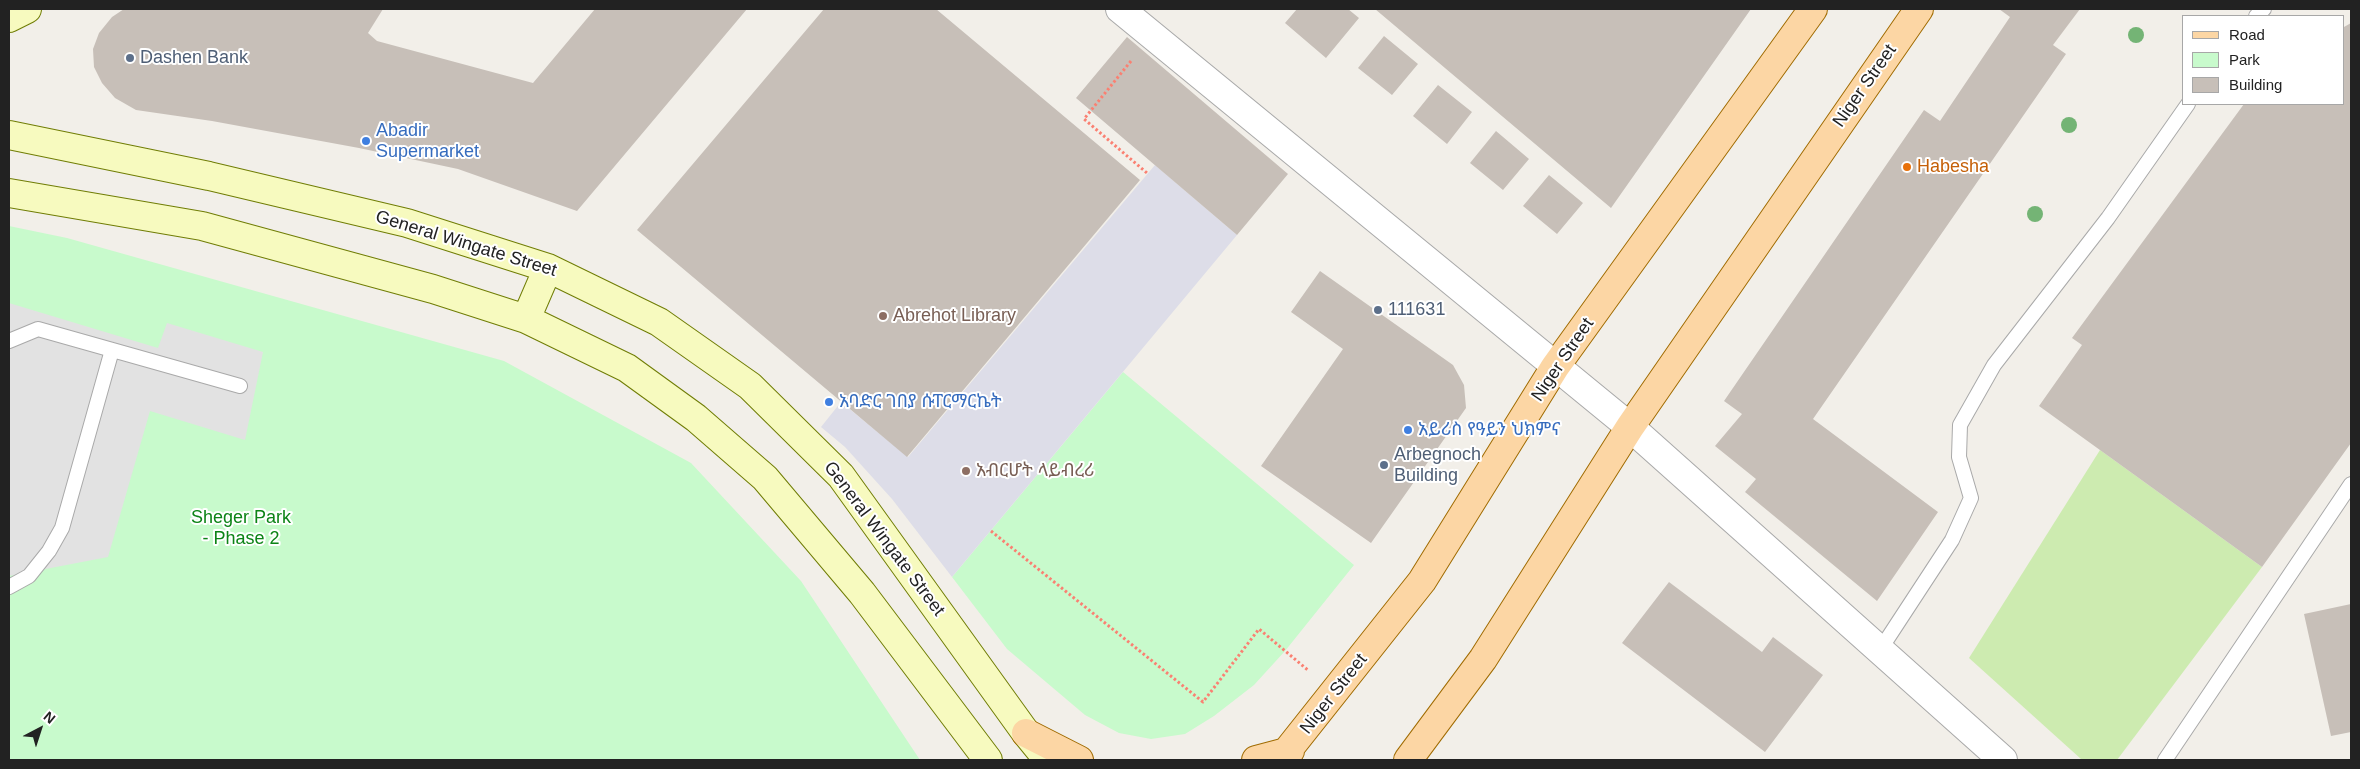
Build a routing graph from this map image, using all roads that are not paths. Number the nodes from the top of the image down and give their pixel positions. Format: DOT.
graph roads {
  1 [pos="27,9"];
  2 [pos="1120,9"];
  3 [pos="1813,9"];
  4 [pos="1919,9"];
  5 [pos="9,18"];
  6 [pos="2187,105"];
  7 [pos="9,135"];
  8 [pos="9,193"];
  9 [pos="548,268"];
  10 [pos="526,319"];
  11 [pos="9,342"];
  12 [pos="112,350"];
  13 [pos="1556,367"];
  14 [pos="240,386"];
  15 [pos="1630,427"];
  16 [pos="2351,484"];
  17 [pos="9,587"];
  18 [pos="1880,650"];
  19 [pos="1026,733"];
  20 [pos="1285,756"];
  21 [pos="988,760"];
  22 [pos="1048,760"];
  23 [pos="1079,760"];
  24 [pos="1256,760"];
  25 [pos="1408,760"];
  26 [pos="2003,760"];
  27 [pos="2165,760"];
  1 -- 5 [label="main road"];
  2 -- 13 [label="street"];
  3 -- 13 [label="main road, Niger Street"];
  4 -- 15 [label="main road, Niger Street"];
  6 -- 18 [label="lane"];
  7 -- 9 [label="main road, General Wingate Street"];
  8 -- 10 [label="main road"];
  9 -- 10 [label="main road"];
  9 -- 19 [label="main road, General Wingate Street"];
  10 -- 21 [label="main road"];
  11 -- 12 [label="lane"];
  12 -- 14 [label="lane"];
  12 -- 17 [label="lane"];
  13 -- 15 [label="street"];
  13 -- 20 [label="main road, Niger Street"];
  15 -- 18 [label="street"];
  15 -- 25 [label="main road, Niger Street"];
  16 -- 27 [label="lane"];
  18 -- 26 [label="street"];
  19 -- 22 [label="main road, General Wingate Street"];
  19 -- 23 [label="main road"];
  20 -- 24 [label="main road"];
}
